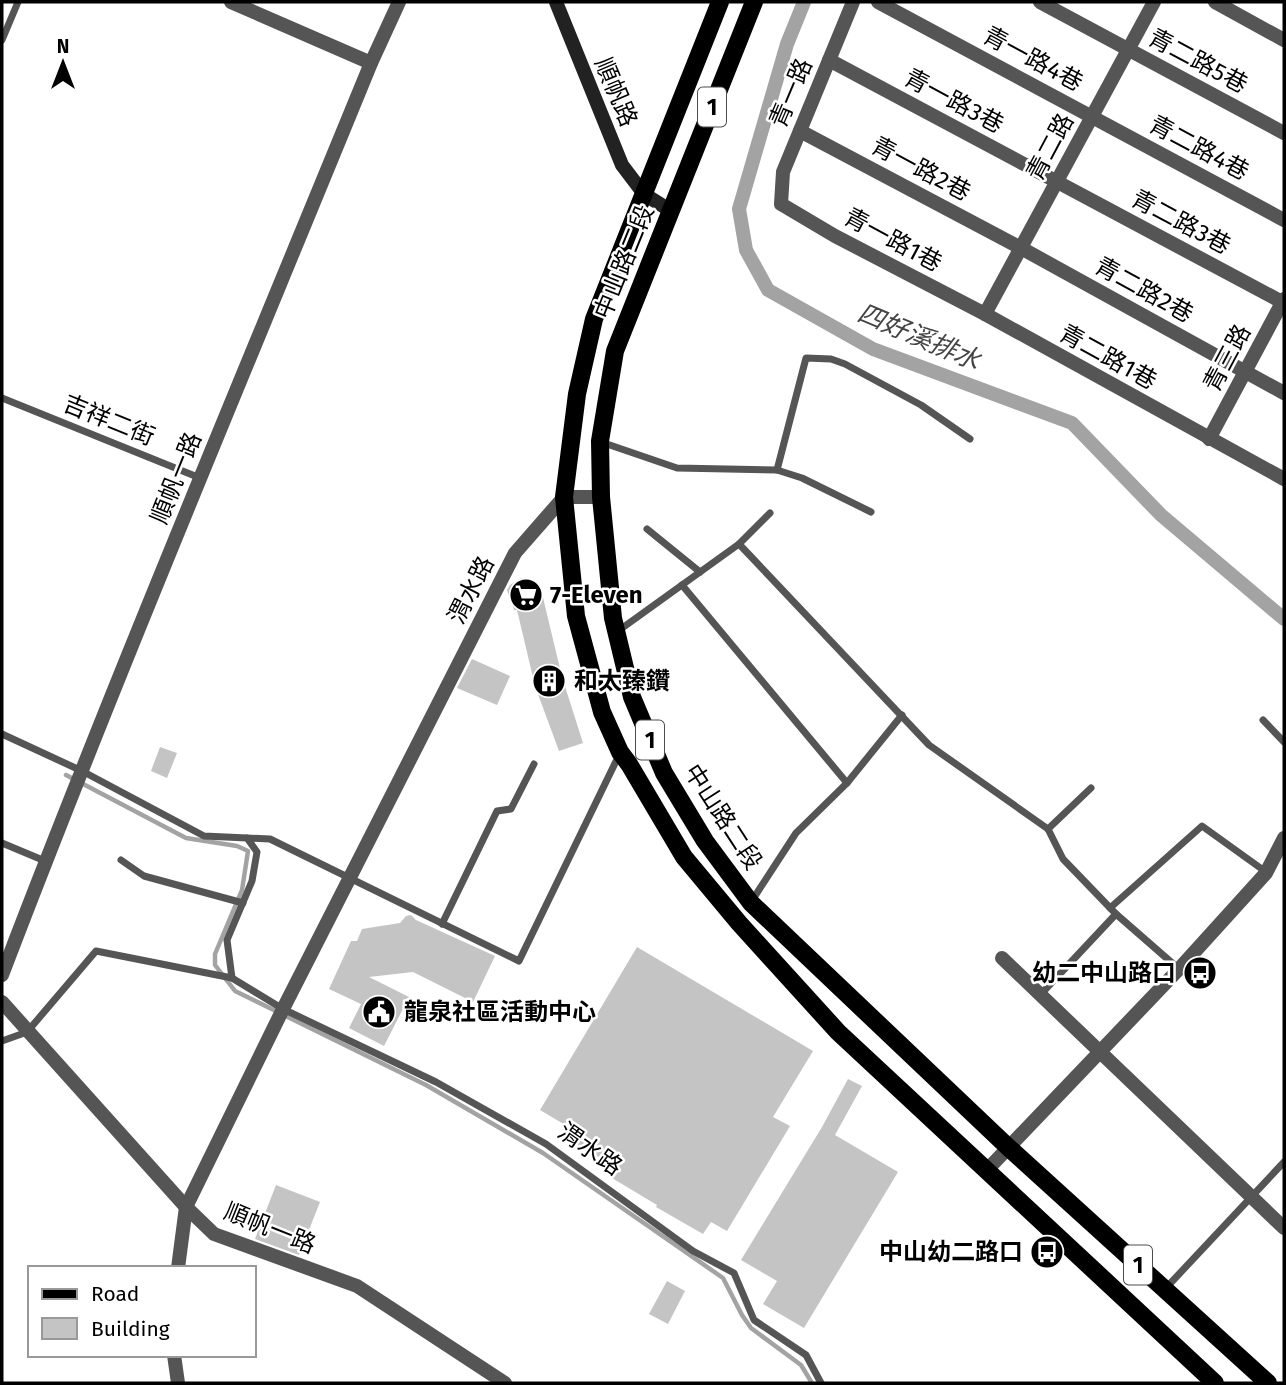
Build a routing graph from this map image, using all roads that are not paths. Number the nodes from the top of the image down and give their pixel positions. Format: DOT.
graph roads {
  1 [pos="18,2"];
  2 [pos="231,2"];
  3 [pos="399,2"];
  4 [pos="556,2"];
  5 [pos="720,2"];
  6 [pos="754,2"];
  7 [pos="853,2"];
  8 [pos="878,2"];
  9 [pos="1040,2"];
  10 [pos="1154,2"];
  11 [pos="1215,2"];
  12 [pos="2,40"];
  13 [pos="1284,40"];
  14 [pos="1128,49"];
  15 [pos="830,60"];
  16 [pos="371,63"];
  17 [pos="1092,116"];
  18 [pos="800,131"];
  19 [pos="1284,133"];
  20 [pos="1057,182"];
  21 [pos="644,194"];
  22 [pos="781,204"];
  23 [pos="671,211"];
  24 [pos="1284,220"];
  25 [pos="1021,248"];
  26 [pos="1284,302"];
  27 [pos="985,314"];
  28 [pos="1245,372"];
  29 [pos="1284,394"];
  30 [pos="2,398"];
  31 [pos="970,439"];
  32 [pos="1209,439"];
  33 [pos="600,441"];
  34 [pos="777,470"];
  35 [pos="201,478"];
  36 [pos="1284,479"];
  37 [pos="564,496"];
  38 [pos="601,496"];
  39 [pos="871,512"];
  40 [pos="770,513"];
  41 [pos="647,529"];
  42 [pos="740,544"];
  43 [pos="700,572"];
  44 [pos="682,585"];
  45 [pos="617,633"];
  46 [pos="902,715"];
  47 [pos="1263,720"];
  48 [pos="2,734"];
  49 [pos="1284,742"];
  50 [pos="620,752"];
  51 [pos="534,764"];
  52 [pos="82,772"];
  53 [pos="847,783"];
  54 [pos="1091,788"];
  55 [pos="1048,829"];
  56 [pos="247,838"];
  57 [pos="1284,838"];
  58 [pos="2,843"];
  59 [pos="121,860"];
  60 [pos="46,861"];
  61 [pos="1266,873"];
  62 [pos="349,878"];
  63 [pos="243,903"];
  64 [pos="751,903"];
  65 [pos="1113,911"];
  66 [pos="442,924"];
  67 [pos="1002,958"];
  68 [pos="1179,969"];
  69 [pos="2,975"];
  70 [pos="232,978"];
  71 [pos="1040,995"];
  72 [pos="2,1002"];
  73 [pos="283,1009"];
  74 [pos="27,1032"];
  75 [pos="2,1041"];
  76 [pos="1099,1053"];
  77 [pos="1008,1147"];
  78 [pos="1284,1162"];
  79 [pos="986,1171"];
  80 [pos="1253,1197"];
  81 [pos="186,1207"];
  82 [pos="1284,1228"];
  83 [pos="178,1266"];
  84 [pos="1164,1289"];
  85 [pos="174,1357"];
  86 [pos="178,1383"];
  87 [pos="505,1383"];
  88 [pos="821,1383"];
  89 [pos="1215,1383"];
  90 [pos="1268,1383"];
  1 -- 12 [label="lane"];
  2 -- 16 [label="street"];
  3 -- 16 [label="street, 順帆一路"];
  4 -- 21 [label="street, 順帆路"];
  5 -- 21 [label="main road, 中山路二段 / 1"];
  6 -- 23 [label="main road, 中山路二段 / 1"];
  7 -- 15 [label="street, 青一路"];
  8 -- 17 [label="street, 青一路4巷"];
  9 -- 14 [label="street, 青二路5巷"];
  10 -- 14 [label="street, 青二路"];
  11 -- 13 [label="street"];
  14 -- 17 [label="street, 青二路"];
  14 -- 19 [label="street, 青二路5巷"];
  15 -- 18 [label="street, 青一路"];
  15 -- 20 [label="street, 青一路3巷"];
  16 -- 35 [label="street, 順帆一路"];
  17 -- 20 [label="street, 青二路"];
  17 -- 24 [label="street, 青二路4巷"];
  18 -- 22 [label="street, 青一路"];
  18 -- 25 [label="street, 青一路2巷"];
  20 -- 25 [label="street, 青二路"];
  20 -- 26 [label="street, 青二路3巷"];
  21 -- 23 [label="street"];
  21 -- 37 [label="main road, 中山路二段 / 1"];
  22 -- 27 [label="street, 青一路1巷"];
  23 -- 33 [label="main road, 中山路二段 / 1"];
  25 -- 27 [label="street, 青二路"];
  25 -- 28 [label="street, 青二路2巷"];
  26 -- 28 [label="street, 青三路"];
  27 -- 32 [label="street, 青二路1巷"];
  28 -- 29 [label="street, 青二路2巷"];
  28 -- 32 [label="street, 青三路"];
  30 -- 35 [label="lane, 吉祥二街"];
  31 -- 34 [label="lane"];
  32 -- 36 [label="street, 青二路1巷"];
  33 -- 34 [label="lane"];
  33 -- 38 [label="main road, 中山路二段 / 1"];
  34 -- 39 [label="lane"];
  35 -- 52 [label="street, 順帆一路"];
  37 -- 38 [label="street"];
  37 -- 50 [label="main road, 中山路二段 / 1"];
  37 -- 62 [label="street, 渭水路"];
  38 -- 45 [label="main road, 中山路二段 / 1"];
  40 -- 42 [label="lane"];
  41 -- 43 [label="lane"];
  42 -- 43 [label="lane"];
  42 -- 46 [label="lane"];
  43 -- 44 [label="lane"];
  44 -- 45 [label="lane"];
  44 -- 53 [label="lane"];
  45 -- 64 [label="main road, 中山路二段 / 1"];
  46 -- 53 [label="lane"];
  46 -- 55 [label="lane"];
  47 -- 49 [label="lane"];
  48 -- 52 [label="lane"];
  50 -- 66 [label="lane"];
  50 -- 79 [label="main road, 中山路二段 / 1"];
  51 -- 66 [label="lane"];
  52 -- 56 [label="lane"];
  52 -- 60 [label="street, 順帆一路"];
  53 -- 64 [label="lane"];
  54 -- 55 [label="lane"];
  55 -- 65 [label="lane"];
  56 -- 62 [label="lane"];
  56 -- 63 [label="lane"];
  57 -- 61 [label="street"];
  58 -- 60 [label="lane"];
  59 -- 63 [label="lane"];
  60 -- 69 [label="street, 順帆一路"];
  61 -- 65 [label="lane"];
  61 -- 68 [label="street"];
  62 -- 66 [label="lane"];
  62 -- 73 [label="street, 渭水路"];
  63 -- 70 [label="lane"];
  64 -- 77 [label="main road, 中山路二段 / 1"];
  65 -- 68 [label="lane"];
  65 -- 71 [label="lane"];
  67 -- 71 [label="street"];
  68 -- 76 [label="street"];
  70 -- 73 [label="lane, 渭水路"];
  70 -- 74 [label="lane, 渭水路"];
  71 -- 76 [label="street"];
  72 -- 74 [label="street, 順帆一路"];
  73 -- 81 [label="street, 渭水路"];
  73 -- 88 [label="lane, 渭水路"];
  74 -- 75 [label="lane, 渭水路"];
  74 -- 81 [label="street, 順帆一路"];
  76 -- 77 [label="street"];
  76 -- 80 [label="street"];
  77 -- 79 [label="street"];
  77 -- 84 [label="main road, 中山路二段 / 1"];
  78 -- 80 [label="lane"];
  79 -- 89 [label="main road, 中山路二段 / 1"];
  80 -- 82 [label="street"];
  80 -- 84 [label="lane"];
  81 -- 83 [label="street, 渭水路"];
  81 -- 87 [label="street, 順帆一路"];
  84 -- 90 [label="main road, 中山路二段 / 1"];
  85 -- 86 [label="street"];
}
